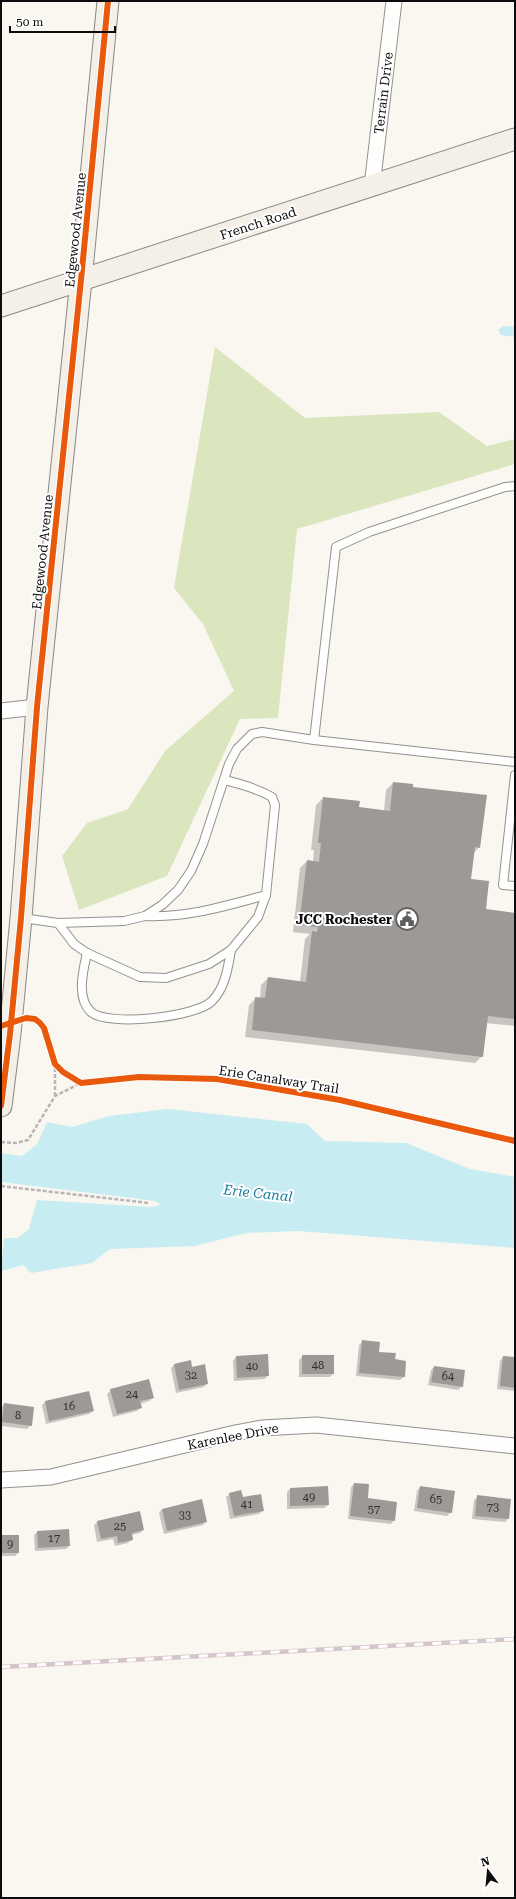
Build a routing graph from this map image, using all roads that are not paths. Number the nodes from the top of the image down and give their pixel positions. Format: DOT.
graph roads {
  1 [pos="108,1"];
  2 [pos="394,1"];
  3 [pos="515,139"];
  4 [pos="372,186"];
  5 [pos="82,280"];
  6 [pos="1,306"];
  7 [pos="515,486"];
  8 [pos="37,707"];
  9 [pos="1,711"];
  10 [pos="314,740"];
  11 [pos="515,762"];
  12 [pos="515,775"];
  13 [pos="224,780"];
  14 [pos="515,886"];
  15 [pos="266,895"];
  16 [pos="145,916"];
  17 [pos="21,918"];
  18 [pos="58,923"];
  19 [pos="231,950"];
  20 [pos="87,953"];
  21 [pos="1,1103"];
  22 [pos="515,1446"];
  23 [pos="1,1480"];
  1 -- 5 [label="street, Edgewood Avenue"];
  2 -- 4 [label="street, Terrain Drive"];
  3 -- 4 [label="street, French Road"];
  4 -- 5 [label="street, French Road"];
  5 -- 6 [label="street, French Road"];
  5 -- 8 [label="street, Edgewood Avenue"];
  7 -- 10 [label="lane"];
  8 -- 9 [label="street"];
  8 -- 17 [label="street, Edgewood Avenue"];
  10 -- 11 [label="lane"];
  10 -- 13 [label="lane"];
  12 -- 14 [label="lane"];
  13 -- 15 [label="lane"];
  13 -- 16 [label="lane"];
  15 -- 16 [label="lane"];
  15 -- 19 [label="lane"];
  16 -- 18 [label="lane"];
  17 -- 18 [label="lane"];
  17 -- 21 [label="street, Edgewood Avenue"];
  18 -- 20 [label="lane"];
  19 -- 20 [label="lane"];
  19 -- 20 [label="lane"];
  22 -- 23 [label="street, Karenlee Drive"];
}
